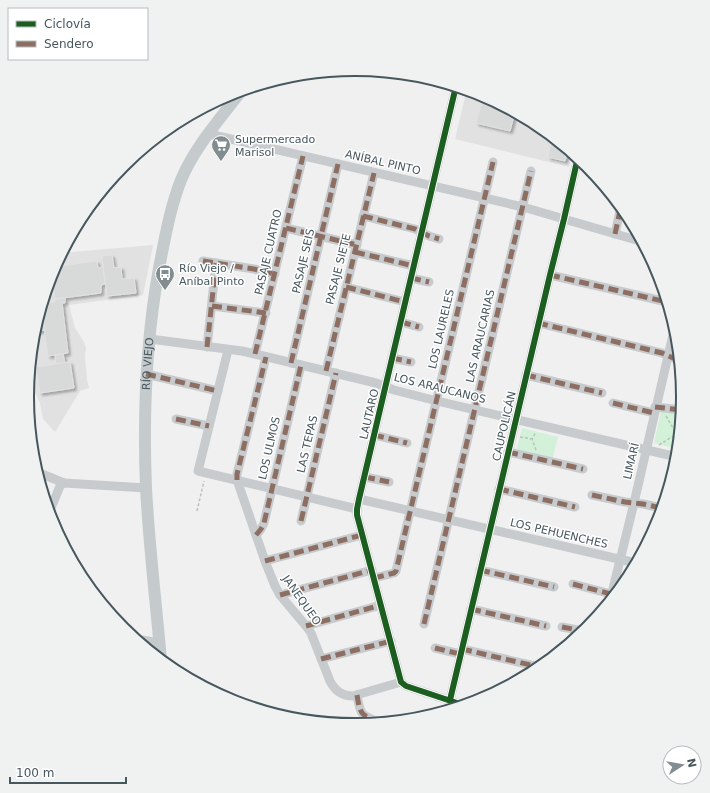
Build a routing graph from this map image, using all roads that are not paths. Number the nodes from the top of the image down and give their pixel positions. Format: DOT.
graph roads {
  1 [pos="455,92"];
  2 [pos="235,99"];
  3 [pos="209,134"];
  4 [pos="303,156"];
  5 [pos="493,162"];
  6 [pos="338,164"];
  7 [pos="576,164"];
  8 [pos="531,171"];
  9 [pos="374,172"];
  10 [pos="432,186"];
  11 [pos="484,198"];
  12 [pos="523,207"];
  13 [pos="619,214"];
  14 [pos="363,216"];
  15 [pos="564,218"];
  16 [pos="286,228"];
  17 [pos="422,232"];
  18 [pos="615,234"];
  19 [pos="321,236"];
  20 [pos="439,239"];
  21 [pos="635,240"];
  22 [pos="356,248"];
  23 [pos="203,261"];
  24 [pos="216,263"];
  25 [pos="414,266"];
  26 [pos="275,274"];
  27 [pos="550,275"];
  28 [pos="411,278"];
  29 [pos="429,282"];
  30 [pos="346,287"];
  31 [pos="661,300"];
  32 [pos="406,302"];
  33 [pos="212,306"];
  34 [pos="266,313"];
  35 [pos="401,322"];
  36 [pos="538,323"];
  37 [pos="419,327"];
  38 [pos="150,339"];
  39 [pos="671,342"];
  40 [pos="207,347"];
  41 [pos="228,350"];
  42 [pos="255,354"];
  43 [pos="668,356"];
  44 [pos="266,357"];
  45 [pos="392,358"];
  46 [pos="673,358"];
  47 [pos="411,362"];
  48 [pos="291,363"];
  49 [pos="301,365"];
  50 [pos="326,371"];
  51 [pos="146,374"];
  52 [pos="336,374"];
  53 [pos="526,375"];
  54 [pos="386,387"];
  55 [pos="218,391"];
  56 [pos="602,393"];
  57 [pos="437,401"];
  58 [pos="613,402"];
  59 [pos="657,409"];
  60 [pos="474,410"];
  61 [pos="675,410"];
  62 [pos="176,419"];
  63 [pos="515,420"];
  64 [pos="209,426"];
  65 [pos="374,435"];
  66 [pos="407,443"];
  67 [pos="648,450"];
  68 [pos="508,452"];
  69 [pos="671,455"];
  70 [pos="583,469"];
  71 [pos="44,475"];
  72 [pos="364,477"];
  73 [pos="237,480"];
  74 [pos="389,482"];
  75 [pos="64,483"];
  76 [pos="146,488"];
  77 [pos="272,489"];
  78 [pos="499,489"];
  79 [pos="592,495"];
  80 [pos="307,497"];
  81 [pos="359,499"];
  82 [pos="634,503"];
  83 [pos="53,504"];
  84 [pos="575,507"];
  85 [pos="656,507"];
  86 [pos="357,509"];
  87 [pos="411,511"];
  88 [pos="449,520"];
  89 [pos="301,521"];
  90 [pos="490,529"];
  91 [pos="256,534"];
  92 [pos="362,535"];
  93 [pos="620,559"];
  94 [pos="265,561"];
  95 [pos="630,562"];
  96 [pos="480,570"];
  97 [pos="373,574"];
  98 [pos="573,584"];
  99 [pos="554,587"];
  100 [pos="612,589"];
  101 [pos="280,595"];
  102 [pos="606,597"];
  103 [pos="381,605"];
  104 [pos="471,609"];
  105 [pos="424,624"];
  106 [pos="306,626"];
  107 [pos="546,626"];
  108 [pos="562,627"];
  109 [pos="575,630"];
  110 [pos="147,641"];
  111 [pos="391,641"];
  112 [pos="160,643"];
  113 [pos="435,648"];
  114 [pos="160,651"];
  115 [pos="461,652"];
  116 [pos="321,659"];
  117 [pos="528,666"];
  118 [pos="401,682"];
  119 [pos="357,695"];
  120 [pos="450,700"];
  121 [pos="454,701"];
  122 [pos="367,717"];
  1 -- 10 [label="street, LAUTARO"];
  2 -- 3 [label="main road, RÍO VIEJO"];
  3 -- 4 [label="street, ANÍBAL PINTO"];
  3 -- 38 [label="main road, RÍO VIEJO"];
  4 -- 6 [label="street, ANÍBAL PINTO"];
  4 -- 16 [label="street, PASAJE CUATRO"];
  5 -- 11 [label="street, LOS LAURELES"];
  6 -- 9 [label="street, ANÍBAL PINTO"];
  6 -- 19 [label="street, PASAJE SEIS"];
  7 -- 15 [label="street, CAUPOLICÁN"];
  8 -- 12 [label="street, LAS ARAUCARIAS"];
  9 -- 10 [label="street, ANÍBAL PINTO"];
  9 -- 14 [label="street, PASAJE SIETE"];
  10 -- 11 [label="street, ANÍBAL PINTO"];
  10 -- 17 [label="street, LAUTARO"];
  11 -- 12 [label="street, ANÍBAL PINTO"];
  11 -- 57 [label="street, LOS LAURELES"];
  12 -- 15 [label="street, ANÍBAL PINTO"];
  12 -- 60 [label="street, LAS ARAUCARIAS"];
  13 -- 18 [label="street"];
  14 -- 17 [label="street"];
  14 -- 22 [label="street, PASAJE SIETE"];
  15 -- 18 [label="street, ANÍBAL PINTO"];
  15 -- 27 [label="street, CAUPOLICÁN"];
  16 -- 19 [label="street"];
  16 -- 26 [label="street, PASAJE CUATRO"];
  17 -- 20 [label="street"];
  17 -- 25 [label="street, LAUTARO"];
  18 -- 21 [label="street, ANÍBAL PINTO"];
  19 -- 22 [label="street"];
  19 -- 48 [label="street, PASAJE SEIS"];
  22 -- 25 [label="street"];
  22 -- 30 [label="street, PASAJE SIETE"];
  23 -- 24 [label="street"];
  24 -- 26 [label="street"];
  24 -- 33 [label="street"];
  25 -- 28 [label="street, LAUTARO"];
  26 -- 34 [label="street, PASAJE CUATRO"];
  27 -- 31 [label="street"];
  27 -- 36 [label="street, CAUPOLICÁN"];
  28 -- 29 [label="street"];
  28 -- 32 [label="street, LAUTARO"];
  30 -- 32 [label="street"];
  30 -- 50 [label="street, PASAJE SIETE"];
  32 -- 35 [label="street, LAUTARO"];
  33 -- 34 [label="street"];
  33 -- 40 [label="street"];
  34 -- 42 [label="street, PASAJE CUATRO"];
  35 -- 37 [label="street"];
  35 -- 45 [label="street, LAUTARO"];
  36 -- 43 [label="street"];
  36 -- 53 [label="street, CAUPOLICÁN"];
  38 -- 40 [label="street, LOS ARAUCANOS"];
  38 -- 51 [label="main road, RÍO VIEJO"];
  39 -- 43 [label="street, LIMARÍ"];
  40 -- 41 [label="street, LOS ARAUCANOS"];
  41 -- 42 [label="street, LOS ARAUCANOS"];
  41 -- 55 [label="street"];
  42 -- 44 [label="street, LOS ARAUCANOS"];
  43 -- 46 [label="street"];
  43 -- 59 [label="street, LIMARÍ"];
  44 -- 48 [label="street, LOS ARAUCANOS"];
  44 -- 73 [label="street"];
  45 -- 47 [label="street"];
  45 -- 54 [label="street, LAUTARO"];
  48 -- 49 [label="street, LOS ARAUCANOS"];
  49 -- 50 [label="street, LOS ARAUCANOS"];
  49 -- 77 [label="street, LOS ULMOS"];
  50 -- 52 [label="street, LOS ARAUCANOS"];
  51 -- 55 [label="street"];
  51 -- 76 [label="main road, RÍO VIEJO"];
  52 -- 54 [label="street, LOS ARAUCANOS"];
  52 -- 80 [label="street, LAS TEPAS"];
  53 -- 56 [label="street"];
  53 -- 63 [label="street, CAUPOLICÁN"];
  54 -- 57 [label="street, LOS ARAUCANOS"];
  54 -- 65 [label="street, LAUTARO"];
  55 -- 64 [label="street"];
  57 -- 60 [label="street, LOS ARAUCANOS"];
  57 -- 87 [label="street, LOS LAURELES"];
  58 -- 59 [label="street"];
  59 -- 61 [label="street"];
  59 -- 67 [label="street, LIMARÍ"];
  60 -- 63 [label="street, LOS ARAUCANOS"];
  60 -- 88 [label="street, LAS ARAUCARIAS"];
  62 -- 64 [label="street"];
  63 -- 67 [label="street, LOS ARAUCANOS"];
  63 -- 68 [label="street, CAUPOLICÁN"];
  64 -- 73 [label="street"];
  65 -- 66 [label="street"];
  65 -- 72 [label="street, LAUTARO"];
  67 -- 69 [label="street, LOS ARAUCANOS"];
  67 -- 82 [label="street, LIMARÍ"];
  68 -- 70 [label="street"];
  68 -- 78 [label="street, CAUPOLICÁN"];
  71 -- 75 [label="street"];
  72 -- 74 [label="street"];
  72 -- 81 [label="street, LAUTARO"];
  73 -- 77 [label="street"];
  73 -- 91 [label="street, JANEQUEO"];
  75 -- 76 [label="street"];
  75 -- 83 [label="street"];
  76 -- 112 [label="main road, RÍO VIEJO"];
  77 -- 80 [label="street"];
  77 -- 91 [label="street, LOS ULMOS"];
  78 -- 84 [label="street"];
  78 -- 90 [label="street, CAUPOLICÁN"];
  79 -- 82 [label="street"];
  80 -- 86 [label="street"];
  80 -- 89 [label="street, LAS TEPAS"];
  81 -- 86 [label="street, LAUTARO"];
  81 -- 87 [label="street, LOS PEHUENCHES"];
  82 -- 85 [label="street"];
  82 -- 93 [label="street, LIMARÍ"];
  86 -- 92 [label="street, LAUTARO"];
  87 -- 88 [label="street, LOS PEHUENCHES"];
  87 -- 97 [label="street, LOS LAURELES"];
  88 -- 90 [label="street, LOS PEHUENCHES"];
  88 -- 105 [label="street, LAS ARAUCARIAS"];
  90 -- 93 [label="street, LOS PEHUENCHES"];
  90 -- 96 [label="street, CAUPOLICÁN"];
  91 -- 94 [label="street, JANEQUEO"];
  92 -- 94 [label="street"];
  92 -- 97 [label="street, LAUTARO"];
  93 -- 95 [label="street, LOS PEHUENCHES"];
  93 -- 100 [label="street, LIMARÍ"];
  94 -- 101 [label="street, JANEQUEO"];
  96 -- 99 [label="street"];
  96 -- 104 [label="street, CAUPOLICÁN"];
  97 -- 101 [label="street"];
  97 -- 103 [label="street, LAUTARO"];
  98 -- 102 [label="street"];
  101 -- 106 [label="street, JANEQUEO"];
  103 -- 106 [label="street"];
  103 -- 111 [label="street, LAUTARO"];
  104 -- 107 [label="street"];
  104 -- 115 [label="street, CAUPOLICÁN"];
  106 -- 116 [label="street, JANEQUEO"];
  108 -- 109 [label="street"];
  110 -- 112 [label="street"];
  111 -- 116 [label="street"];
  111 -- 118 [label="street, LAUTARO"];
  112 -- 114 [label="main road, RÍO VIEJO"];
  113 -- 115 [label="street"];
  115 -- 117 [label="street"];
  115 -- 120 [label="street, CAUPOLICÁN"];
  116 -- 119 [label="street, JANEQUEO"];
  118 -- 119 [label="street, JANEQUEO"];
  118 -- 120 [label="street"];
  119 -- 122 [label="street"];
  120 -- 121 [label="street"];
}
